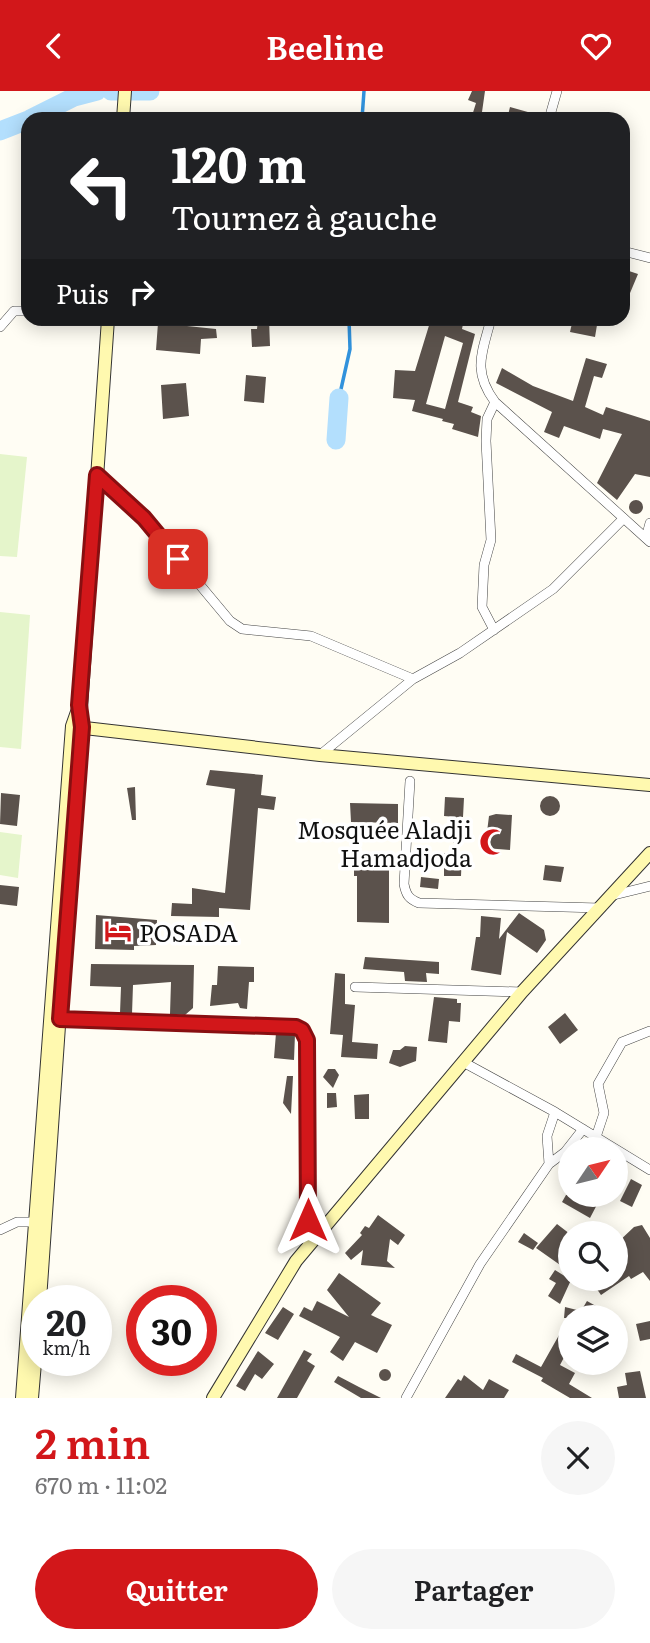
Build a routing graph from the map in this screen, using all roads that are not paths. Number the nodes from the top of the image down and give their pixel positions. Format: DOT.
graph roads {
  1 [pos="557,91"];
  2 [pos="125,94"];
  3 [pos="124,112"];
  4 [pos="551,112"];
  5 [pos="630,253"];
  6 [pos="650,258"];
  7 [pos="21,311"];
  8 [pos="108,326"];
  9 [pos="489,326"];
  10 [pos="0,327"];
  11 [pos="495,402"];
  12 [pos="97,475"];
  13 [pos="623,519"];
  14 [pos="650,523"];
  15 [pos="648,540"];
  16 [pos="494,630"];
  17 [pos="413,679"];
  18 [pos="77,727"];
  19 [pos="320,755"];
  20 [pos="410,781"];
  21 [pos="650,785"];
  22 [pos="650,853"];
  23 [pos="650,886"];
  24 [pos="614,895"];
  25 [pos="600,908"];
  26 [pos="355,988"];
  27 [pos="522,992"];
  28 [pos="56,1019"];
  29 [pos="650,1031"];
  30 [pos="463,1062"];
  31 [pos="555,1112"];
  32 [pos="583,1129"];
  33 [pos="596,1137"];
  34 [pos="628,1157"];
  35 [pos="549,1164"];
  36 [pos="650,1170"];
  37 [pos="41,1223"];
  38 [pos="0,1230"];
  39 [pos="308,1246"];
  40 [pos="40,1285"];
  41 [pos="34,1376"];
  42 [pos="218,1396"];
  43 [pos="22,1398"];
  44 [pos="32,1398"];
  45 [pos="406,1398"];
  1 -- 4 [label="street"];
  2 -- 3 [label="street"];
  5 -- 6 [label="street"];
  7 -- 10 [label="street"];
  8 -- 12 [label="street"];
  9 -- 11 [label="street"];
  11 -- 13 [label="street"];
  11 -- 16 [label="street"];
  12 -- 17 [label="street"];
  12 -- 18 [label="street"];
  13 -- 15 [label="street"];
  13 -- 16 [label="street"];
  14 -- 15 [label="street"];
  16 -- 17 [label="street"];
  17 -- 19 [label="street"];
  18 -- 19 [label="street"];
  18 -- 28 [label="street"];
  19 -- 21 [label="street"];
  20 -- 25 [label="street"];
  22 -- 24 [label="street"];
  23 -- 24 [label="street"];
  24 -- 25 [label="street"];
  25 -- 27 [label="street"];
  26 -- 27 [label="street"];
  27 -- 30 [label="street"];
  28 -- 37 [label="street"];
  28 -- 39 [label="street"];
  29 -- 33 [label="street"];
  30 -- 31 [label="street"];
  30 -- 39 [label="street"];
  31 -- 32 [label="street"];
  31 -- 35 [label="street"];
  32 -- 33 [label="street"];
  32 -- 35 [label="street"];
  34 -- 36 [label="street"];
  35 -- 45 [label="street"];
  37 -- 38 [label="street"];
  37 -- 40 [label="street"];
  37 -- 43 [label="street"];
  39 -- 42 [label="street"];
  41 -- 44 [label="street"];
}
